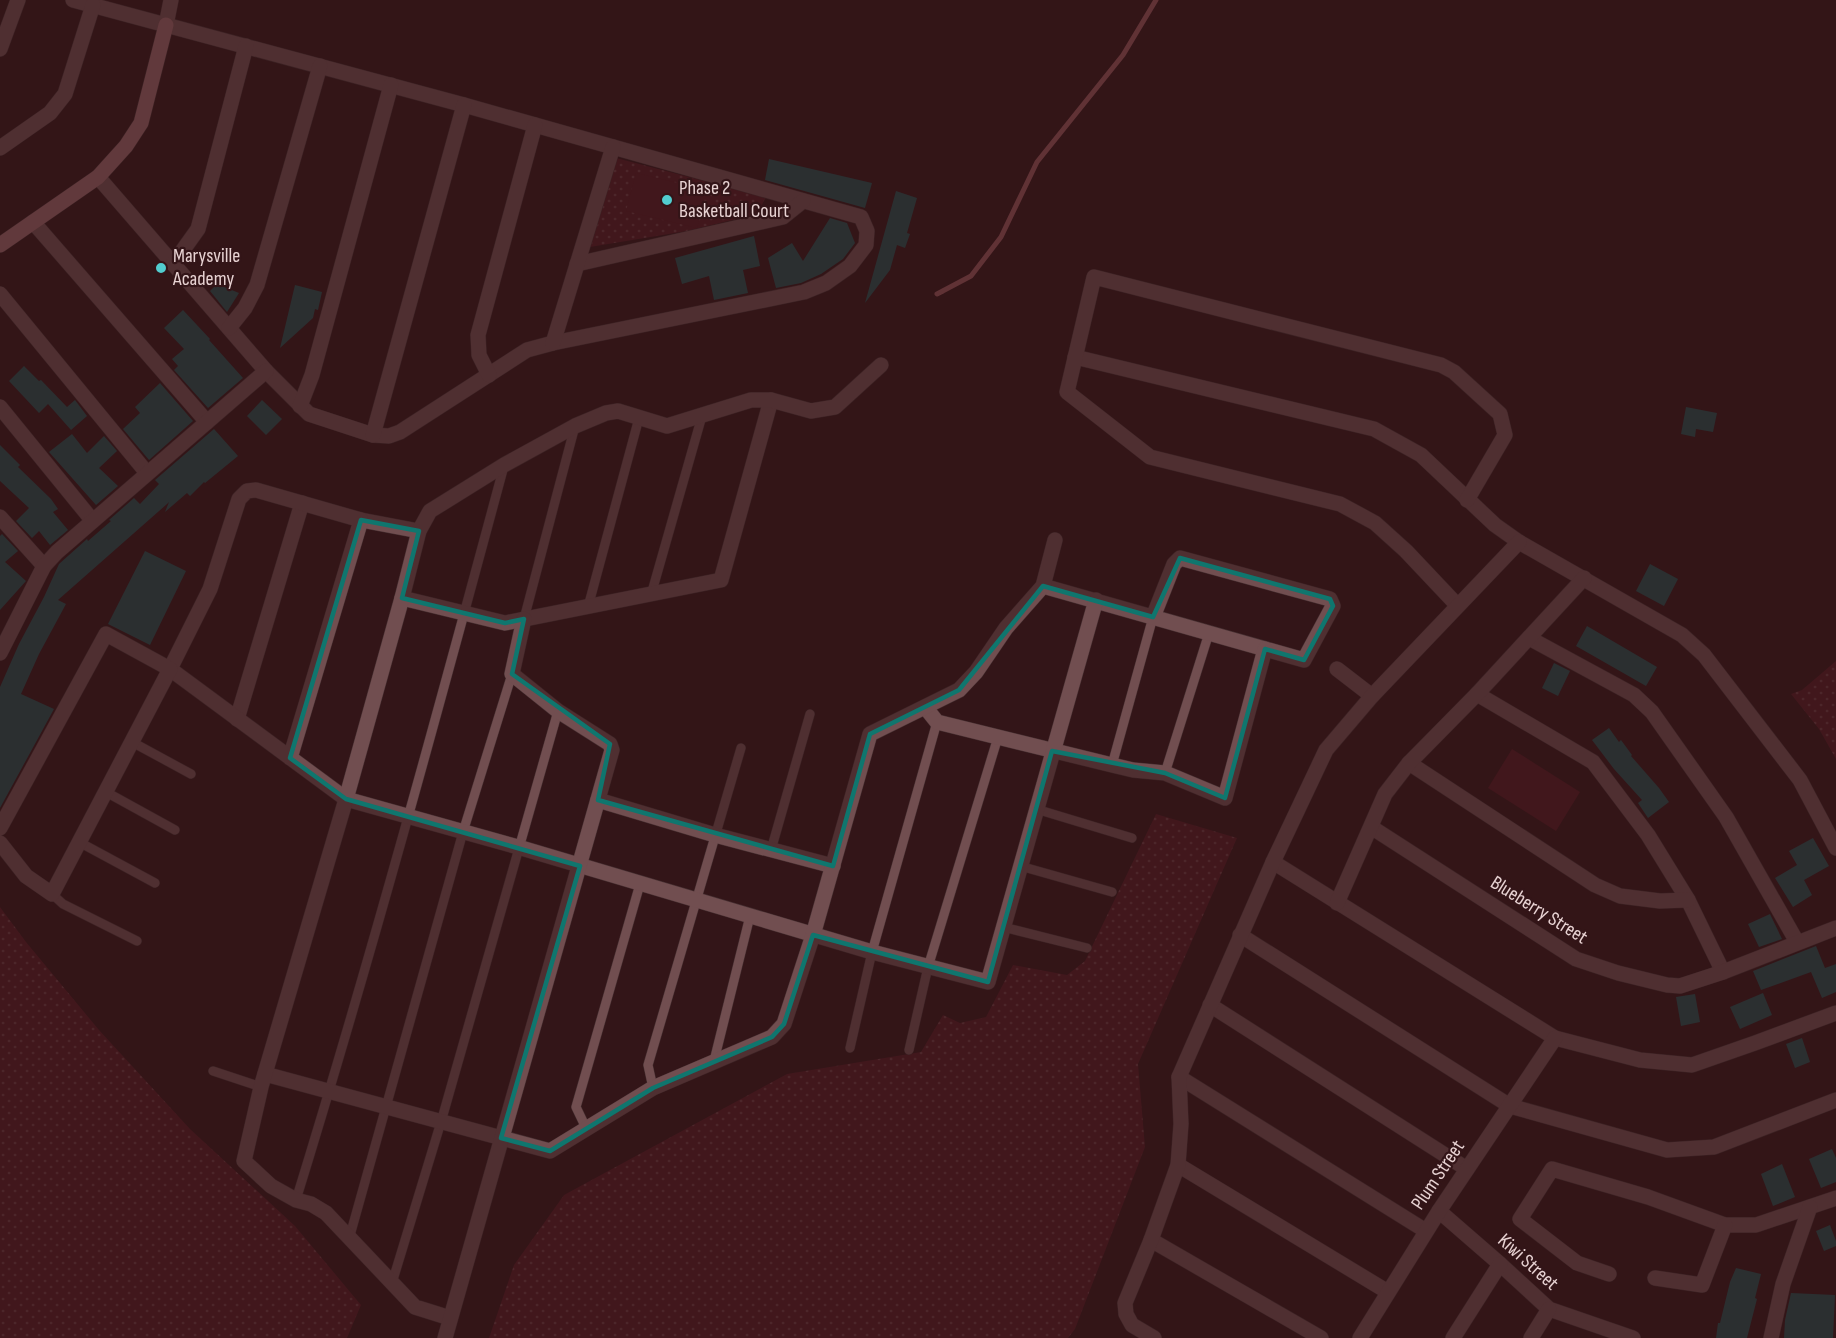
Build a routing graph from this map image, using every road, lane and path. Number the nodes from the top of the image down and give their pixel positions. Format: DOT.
graph roads {
  1 [pos="18,0"];
  2 [pos="73,0"];
  3 [pos="171,0"];
  4 [pos="93,5"];
  5 [pos="165,25"];
  6 [pos="246,46"];
  7 [pos="0,49"];
  8 [pos="320,66"];
  9 [pos="392,85"];
  10 [pos="464,105"];
  11 [pos="535,125"];
  12 [pos="613,147"];
  13 [pos="0,148"];
  14 [pos="98,177"];
  15 [pos="803,201"];
  16 [pos="33,222"];
  17 [pos="0,244"];
  18 [pos="173,264"];
  19 [pos="577,264"];
  20 [pos="0,294"];
  21 [pos="229,328"];
  22 [pos="553,343"];
  23 [pos="1075,357"];
  24 [pos="881,365"];
  25 [pos="266,372"];
  26 [pos="489,375"];
  27 [pos="771,400"];
  28 [pos="300,406"];
  29 [pos="0,407"];
  30 [pos="702,416"];
  31 [pos="639,418"];
  32 [pos="207,422"];
  33 [pos="575,426"];
  34 [pos="373,435"];
  35 [pos="504,465"];
  36 [pos="147,473"];
  37 [pos="1467,500"];
  38 [pos="302,503"];
  39 [pos="0,517"];
  40 [pos="92,520"];
  41 [pos="361,520"];
  42 [pos="419,531"];
  43 [pos="1055,540"];
  44 [pos="1519,542"];
  45 [pos="44,566"];
  46 [pos="1584,578"];
  47 [pos="1043,586"];
  48 [pos="651,595"];
  49 [pos="402,598"];
  50 [pos="1096,600"];
  51 [pos="1457,605"];
  52 [pos="588,607"];
  53 [pos="464,614"];
  54 [pos="1153,617"];
  55 [pos="524,619"];
  56 [pos="1209,633"];
  57 [pos="1529,638"];
  58 [pos="2,643"];
  59 [pos="1265,649"];
  60 [pos="170,669"];
  61 [pos="1337,669"];
  62 [pos="512,674"];
  63 [pos="1477,694"];
  64 [pos="1372,696"];
  65 [pos="925,707"];
  66 [pos="558,711"];
  67 [pos="810,714"];
  68 [pos="237,719"];
  69 [pos="937,722"];
  70 [pos="998,737"];
  71 [pos="132,742"];
  72 [pos="741,748"];
  73 [pos="1052,751"];
  74 [pos="290,758"];
  75 [pos="1409,763"];
  76 [pos="1112,765"];
  77 [pos="1165,773"];
  78 [pos="191,774"];
  79 [pos="106,792"];
  80 [pos="346,799"];
  81 [pos="598,800"];
  82 [pos="1036,809"];
  83 [pos="408,816"];
  84 [pos="1371,827"];
  85 [pos="0,828"];
  86 [pos="175,830"];
  87 [pos="463,832"];
  88 [pos="715,835"];
  89 [pos="1131,838"];
  90 [pos="80,842"];
  91 [pos="0,843"];
  92 [pos="518,847"];
  93 [pos="1836,848"];
  94 [pos="771,850"];
  95 [pos="1273,862"];
  96 [pos="580,866"];
  97 [pos="833,866"];
  98 [pos="1020,866"];
  99 [pos="155,883"];
  100 [pos="640,884"];
  101 [pos="1112,892"];
  102 [pos="52,894"];
  103 [pos="1688,900"];
  104 [pos="696,901"];
  105 [pos="1337,903"];
  106 [pos="750,916"];
  107 [pos="1003,927"];
  108 [pos="1836,928"];
  109 [pos="813,934"];
  110 [pos="1240,935"];
  111 [pos="137,942"];
  112 [pos="1797,942"];
  113 [pos="1087,948"];
  114 [pos="872,952"];
  115 [pos="928,967"];
  116 [pos="1723,972"];
  117 [pos="1210,1005"];
  118 [pos="1836,1013"];
  119 [pos="1555,1038"];
  120 [pos="850,1048"];
  121 [pos="909,1050"];
  122 [pos="714,1061"];
  123 [pos="213,1071"];
  124 [pos="1179,1077"];
  125 [pos="263,1080"];
  126 [pos="653,1088"];
  127 [pos="329,1092"];
  128 [pos="1836,1100"];
  129 [pos="1510,1106"];
  130 [pos="387,1107"];
  131 [pos="441,1122"];
  132 [pos="587,1130"];
  133 [pos="501,1138"];
  134 [pos="1178,1164"];
  135 [pos="1467,1169"];
  136 [pos="1836,1198"];
  137 [pos="296,1200"];
  138 [pos="1810,1207"];
  139 [pos="1439,1211"];
  140 [pos="1725,1224"];
  141 [pos="1426,1231"];
  142 [pos="349,1239"];
  143 [pos="1151,1240"];
  144 [pos="1500,1264"];
  145 [pos="1609,1274"];
  146 [pos="1655,1278"];
  147 [pos="392,1283"];
  148 [pos="1388,1292"];
  149 [pos="1549,1309"];
  150 [pos="450,1318"];
  151 [pos="1623,1337"];
  152 [pos="445,1338"];
  153 [pos="1154,1338"];
  154 [pos="1321,1338"];
  155 [pos="1360,1338"];
  156 [pos="1453,1338"];
  157 [pos="1531,1338"];
  158 [pos="1771,1338"];
  1 -- 7 [label="street"];
  2 -- 4 [label="street"];
  3 -- 5 [label="street"];
  4 -- 5 [label="street"];
  4 -- 13 [label="street"];
  5 -- 6 [label="street"];
  5 -- 14 [label="street"];
  6 -- 8 [label="street"];
  6 -- 18 [label="street"];
  8 -- 9 [label="street"];
  8 -- 21 [label="street"];
  9 -- 10 [label="street"];
  9 -- 28 [label="street"];
  10 -- 11 [label="street"];
  10 -- 34 [label="street"];
  11 -- 12 [label="street"];
  11 -- 26 [label="street"];
  12 -- 15 [label="street"];
  12 -- 19 [label="street"];
  14 -- 16 [label="street"];
  14 -- 18 [label="street"];
  15 -- 19 [label="street"];
  15 -- 22 [label="street"];
  16 -- 17 [label="street"];
  16 -- 32 [label="street"];
  18 -- 21 [label="street"];
  19 -- 22 [label="street"];
  20 -- 36 [label="street"];
  21 -- 25 [label="street"];
  22 -- 26 [label="street"];
  23 -- 37 [label="street"];
  23 -- 37 [label="street"];
  23 -- 51 [label="street"];
  24 -- 27 [label="street"];
  25 -- 28 [label="street"];
  25 -- 32 [label="street"];
  26 -- 34 [label="street"];
  27 -- 30 [label="street"];
  27 -- 48 [label="street"];
  28 -- 34 [label="street"];
  29 -- 40 [label="street"];
  30 -- 31 [label="street"];
  30 -- 48 [label="lane"];
  31 -- 33 [label="street"];
  31 -- 52 [label="lane"];
  32 -- 36 [label="street"];
  33 -- 35 [label="street"];
  33 -- 55 [label="lane"];
  35 -- 42 [label="street"];
  35 -- 53 [label="lane"];
  36 -- 40 [label="street"];
  37 -- 44 [label="street"];
  38 -- 41 [label="street"];
  38 -- 60 [label="street"];
  38 -- 68 [label="street"];
  39 -- 45 [label="street"];
  40 -- 45 [label="street"];
  41 -- 42 [label="street"];
  41 -- 74 [label="street"];
  42 -- 49 [label="street"];
  43 -- 47 [label="street"];
  44 -- 46 [label="street"];
  44 -- 51 [label="street"];
  45 -- 58 [label="street"];
  46 -- 57 [label="street"];
  46 -- 93 [label="street"];
  47 -- 50 [label="street"];
  47 -- 65 [label="street"];
  48 -- 52 [label="street"];
  49 -- 53 [label="street"];
  49 -- 80 [label="street"];
  50 -- 54 [label="street"];
  50 -- 73 [label="street"];
  51 -- 64 [label="street"];
  52 -- 55 [label="street"];
  53 -- 55 [label="street"];
  53 -- 83 [label="lane"];
  54 -- 56 [label="street"];
  54 -- 59 [label="street"];
  54 -- 76 [label="lane"];
  55 -- 62 [label="street"];
  56 -- 59 [label="street"];
  56 -- 77 [label="lane"];
  57 -- 63 [label="street"];
  57 -- 112 [label="street"];
  59 -- 77 [label="street"];
  60 -- 68 [label="street"];
  60 -- 71 [label="street"];
  60 -- 85 [label="street"];
  61 -- 64 [label="street"];
  62 -- 66 [label="street"];
  62 -- 87 [label="lane"];
  63 -- 75 [label="street"];
  63 -- 103 [label="street"];
  64 -- 95 [label="street"];
  65 -- 69 [label="street"];
  65 -- 97 [label="street"];
  66 -- 81 [label="street"];
  66 -- 92 [label="lane"];
  67 -- 94 [label="lane"];
  68 -- 74 [label="street"];
  69 -- 70 [label="street"];
  69 -- 114 [label="lane"];
  70 -- 73 [label="street"];
  70 -- 115 [label="lane"];
  71 -- 78 [label="lane"];
  71 -- 79 [label="street"];
  72 -- 88 [label="lane"];
  73 -- 76 [label="street"];
  73 -- 82 [label="street"];
  74 -- 80 [label="street"];
  75 -- 84 [label="street"];
  75 -- 103 [label="street"];
  76 -- 77 [label="street"];
  79 -- 86 [label="lane"];
  79 -- 90 [label="street"];
  80 -- 83 [label="street"];
  80 -- 125 [label="street"];
  81 -- 88 [label="street"];
  81 -- 96 [label="street"];
  82 -- 89 [label="lane"];
  82 -- 98 [label="street"];
  83 -- 87 [label="street"];
  83 -- 127 [label="lane"];
  84 -- 105 [label="street"];
  84 -- 116 [label="street, Blueberry Street"];
  87 -- 92 [label="street"];
  87 -- 130 [label="lane"];
  88 -- 94 [label="street"];
  88 -- 104 [label="lane"];
  90 -- 99 [label="lane"];
  90 -- 102 [label="street"];
  91 -- 102 [label="street"];
  92 -- 96 [label="street"];
  92 -- 131 [label="lane"];
  94 -- 97 [label="street"];
  95 -- 105 [label="street"];
  95 -- 110 [label="street"];
  96 -- 100 [label="street"];
  96 -- 133 [label="street"];
  97 -- 109 [label="street"];
  98 -- 101 [label="lane"];
  98 -- 107 [label="street"];
  100 -- 104 [label="street"];
  100 -- 132 [label="lane"];
  102 -- 111 [label="lane"];
  103 -- 116 [label="street"];
  104 -- 106 [label="street"];
  104 -- 126 [label="lane"];
  105 -- 119 [label="street"];
  106 -- 109 [label="street"];
  106 -- 122 [label="lane"];
  107 -- 113 [label="lane"];
  107 -- 115 [label="street"];
  108 -- 112 [label="street, Blueberry Street"];
  109 -- 114 [label="street"];
  109 -- 122 [label="street"];
  110 -- 117 [label="street"];
  110 -- 129 [label="street"];
  112 -- 116 [label="street, Blueberry Street"];
  114 -- 115 [label="street"];
  114 -- 120 [label="lane"];
  115 -- 121 [label="lane"];
  117 -- 124 [label="street"];
  117 -- 135 [label="street"];
  118 -- 119 [label="street"];
  119 -- 129 [label="street, Plum Street"];
  122 -- 126 [label="street"];
  123 -- 125 [label="lane"];
  124 -- 134 [label="street"];
  124 -- 141 [label="street"];
  125 -- 127 [label="street"];
  125 -- 137 [label="street"];
  126 -- 132 [label="street"];
  127 -- 130 [label="street"];
  127 -- 137 [label="lane"];
  128 -- 129 [label="street"];
  129 -- 135 [label="street, Plum Street"];
  130 -- 131 [label="street"];
  130 -- 142 [label="lane"];
  131 -- 133 [label="street"];
  131 -- 147 [label="lane"];
  132 -- 133 [label="street"];
  133 -- 150 [label="street"];
  134 -- 143 [label="street"];
  134 -- 148 [label="street"];
  135 -- 139 [label="street, Plum Street"];
  136 -- 138 [label="street"];
  137 -- 142 [label="street"];
  138 -- 140 [label="street"];
  138 -- 158 [label="street"];
  139 -- 141 [label="street, Plum Street"];
  139 -- 144 [label="street, Kiwi Street"];
  140 -- 145 [label="street"];
  140 -- 146 [label="street"];
  141 -- 148 [label="street, Plum Street"];
  142 -- 147 [label="street"];
  143 -- 153 [label="street"];
  143 -- 154 [label="street"];
  144 -- 149 [label="street, Kiwi Street"];
  144 -- 156 [label="street"];
  147 -- 150 [label="street"];
  148 -- 155 [label="street, Plum Street"];
  149 -- 151 [label="street, Kiwi Street"];
  149 -- 157 [label="street"];
  150 -- 152 [label="street"];
}
